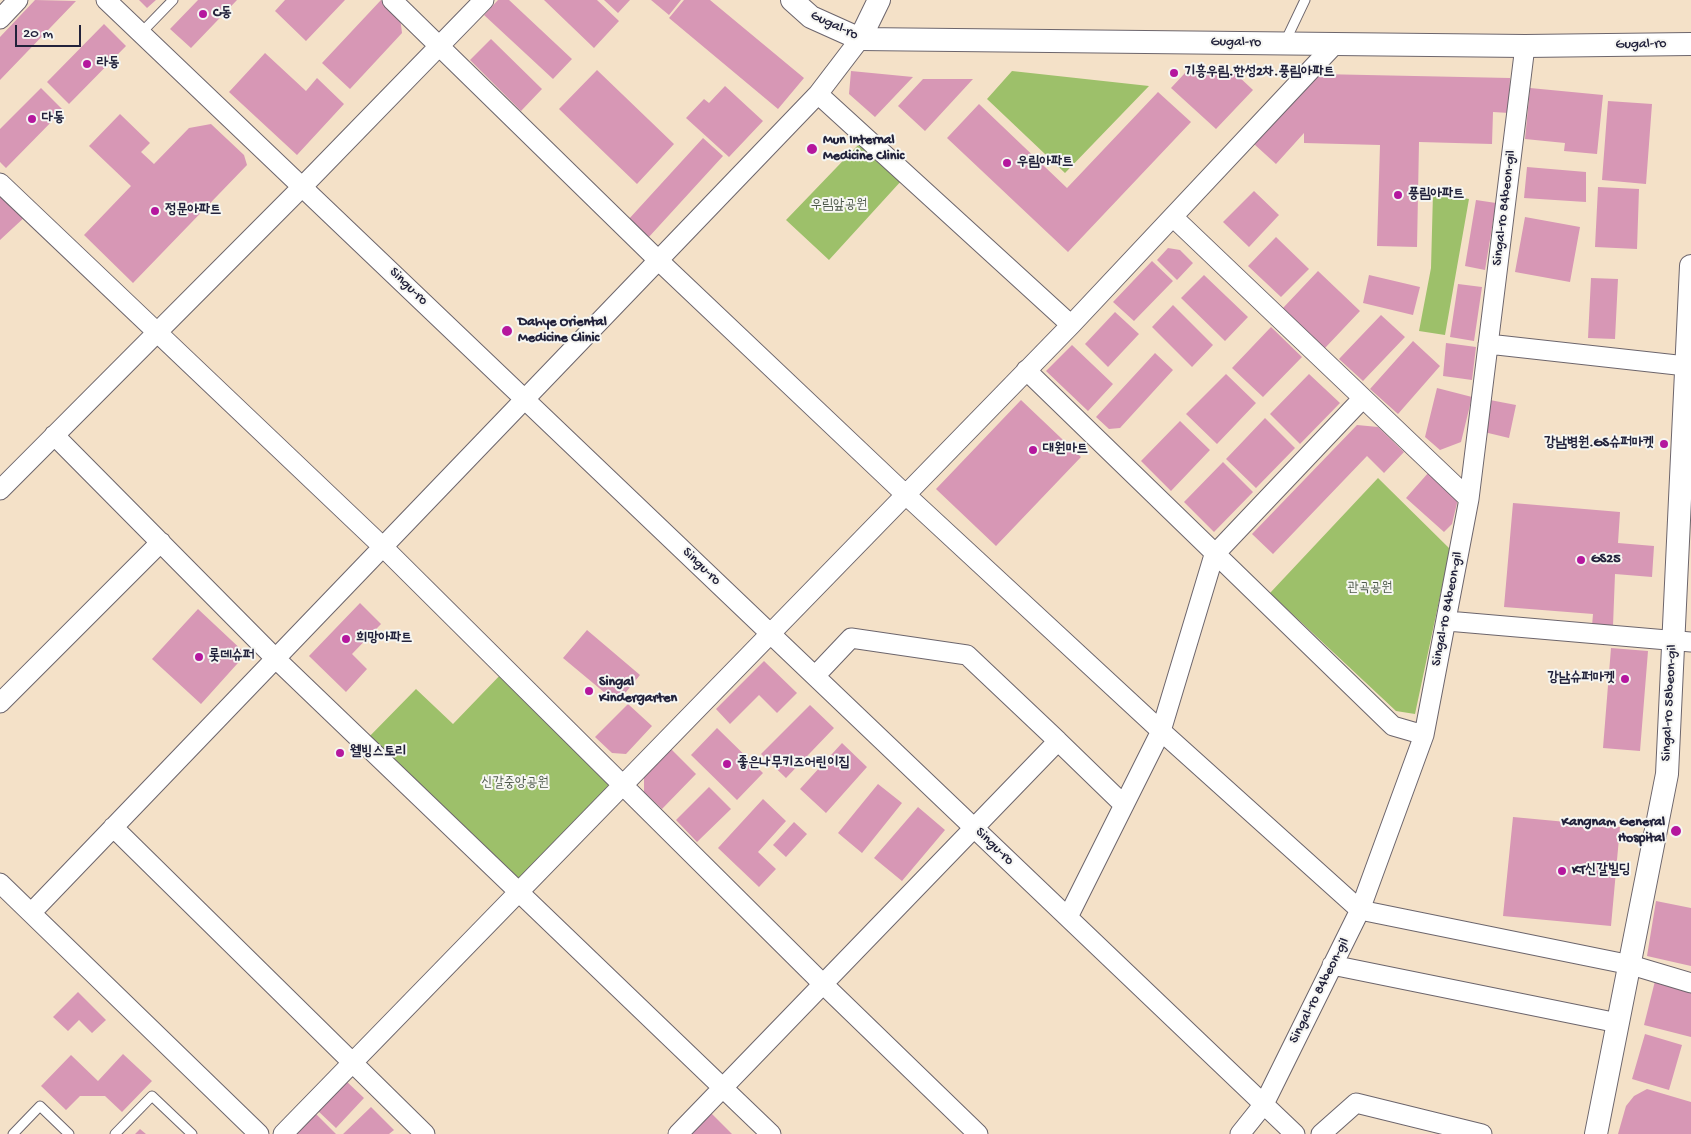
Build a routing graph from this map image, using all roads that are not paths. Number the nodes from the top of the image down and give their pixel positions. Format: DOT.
graph roads {
  1 [pos="18,0"];
  2 [pos="106,0"];
  3 [pos="173,0"];
  4 [pos="392,0"];
  5 [pos="484,0"];
  6 [pos="792,0"];
  7 [pos="879,0"];
  8 [pos="1305,0"];
  9 [pos="0,19"];
  10 [pos="141,33"];
  11 [pos="860,39"];
  12 [pos="1284,44"];
  13 [pos="1335,44"];
  14 [pos="1691,44"];
  15 [pos="439,46"];
  16 [pos="1525,46"];
  17 [pos="818,94"];
  18 [pos="0,183"];
  19 [pos="302,187"];
  20 [pos="1172,217"];
  21 [pos="658,260"];
  22 [pos="1691,266"];
  23 [pos="1071,325"];
  24 [pos="156,333"];
  25 [pos="1488,344"];
  26 [pos="1686,366"];
  27 [pos="1026,370"];
  28 [pos="1363,398"];
  29 [pos="524,399"];
  30 [pos="54,435"];
  31 [pos="0,490"];
  32 [pos="906,494"];
  33 [pos="1469,499"];
  34 [pos="161,542"];
  35 [pos="382,547"];
  36 [pos="1214,555"];
  37 [pos="1447,621"];
  38 [pos="771,634"];
  39 [pos="1682,642"];
  40 [pos="276,658"];
  41 [pos="815,676"];
  42 [pos="0,703"];
  43 [pos="1161,731"];
  44 [pos="1424,735"];
  45 [pos="1058,741"];
  46 [pos="624,785"];
  47 [pos="1124,804"];
  48 [pos="114,827"];
  49 [pos="973,827"];
  50 [pos="0,883"];
  51 [pos="519,894"];
  52 [pos="1360,910"];
  53 [pos="31,913"];
  54 [pos="1068,917"];
  55 [pos="1631,965"];
  56 [pos="1332,966"];
  57 [pos="1691,983"];
  58 [pos="823,984"];
  59 [pos="1618,1023"];
  60 [pos="353,1063"];
  61 [pos="722,1088"];
  62 [pos="1264,1104"];
  63 [pos="13,1134"];
  64 [pos="69,1134"];
  65 [pos="115,1134"];
  66 [pos="192,1134"];
  67 [pos="259,1134"];
  68 [pos="283,1134"];
  69 [pos="425,1134"];
  70 [pos="678,1134"];
  71 [pos="770,1134"];
  72 [pos="978,1134"];
  73 [pos="1240,1134"];
  74 [pos="1295,1134"];
  75 [pos="1321,1134"];
  76 [pos="1482,1134"];
  77 [pos="1596,1134"];
  1 -- 9 [label="street"];
  2 -- 10 [label="street, Singu-ro"];
  3 -- 10 [label="lane"];
  4 -- 15 [label="street"];
  5 -- 15 [label="street"];
  6 -- 11 [label="street, Gugal-ro"];
  7 -- 11 [label="street"];
  8 -- 12 [label="lane"];
  10 -- 19 [label="street, Singu-ro"];
  11 -- 12 [label="street, Gugal-ro"];
  11 -- 17 [label="street"];
  12 -- 13 [label="street, Gugal-ro"];
  13 -- 16 [label="street, Gugal-ro"];
  13 -- 20 [label="street"];
  14 -- 16 [label="street, Gugal-ro"];
  15 -- 19 [label="street"];
  15 -- 21 [label="street"];
  16 -- 25 [label="street, Singal-ro 84beon-gil"];
  17 -- 21 [label="street"];
  17 -- 23 [label="street"];
  18 -- 24 [label="street"];
  19 -- 24 [label="street"];
  19 -- 29 [label="street, Singu-ro"];
  20 -- 23 [label="street"];
  20 -- 28 [label="street"];
  21 -- 29 [label="street"];
  21 -- 32 [label="street"];
  22 -- 26 [label="street, Singal-ro 58beon-gil"];
  23 -- 27 [label="street"];
  24 -- 30 [label="street"];
  24 -- 35 [label="street"];
  25 -- 26 [label="street"];
  25 -- 33 [label="street, Singal-ro 84beon-gil"];
  26 -- 39 [label="street, Singal-ro 58beon-gil"];
  27 -- 32 [label="street"];
  27 -- 36 [label="street"];
  28 -- 33 [label="street"];
  28 -- 36 [label="street"];
  29 -- 35 [label="street"];
  29 -- 38 [label="street, Singu-ro"];
  30 -- 31 [label="street"];
  30 -- 34 [label="street"];
  32 -- 38 [label="street"];
  32 -- 43 [label="street"];
  33 -- 37 [label="street, Singal-ro 84beon-gil"];
  34 -- 40 [label="street"];
  34 -- 42 [label="street"];
  35 -- 40 [label="street"];
  35 -- 46 [label="street"];
  36 -- 43 [label="street"];
  36 -- 44 [label="street"];
  37 -- 39 [label="street"];
  37 -- 44 [label="street, Singal-ro 84beon-gil"];
  38 -- 41 [label="street, Singu-ro"];
  38 -- 46 [label="street"];
  39 -- 55 [label="street, Singal-ro 58beon-gil"];
  40 -- 48 [label="street"];
  40 -- 51 [label="street"];
  41 -- 45 [label="street"];
  41 -- 49 [label="street, Singu-ro"];
  43 -- 47 [label="street"];
  43 -- 52 [label="street"];
  44 -- 52 [label="street, Singal-ro 84beon-gil"];
  45 -- 47 [label="street"];
  45 -- 49 [label="street"];
  46 -- 51 [label="street"];
  46 -- 58 [label="street"];
  47 -- 54 [label="street"];
  48 -- 53 [label="street"];
  48 -- 60 [label="street"];
  49 -- 54 [label="street, Singu-ro"];
  49 -- 58 [label="street"];
  50 -- 53 [label="street"];
  51 -- 60 [label="street"];
  51 -- 61 [label="street"];
  52 -- 55 [label="street"];
  52 -- 56 [label="street, Singal-ro 84beon-gil"];
  53 -- 67 [label="street"];
  54 -- 62 [label="street, Singu-ro"];
  55 -- 57 [label="street"];
  55 -- 59 [label="street, Singal-ro 58beon-gil"];
  56 -- 59 [label="street"];
  56 -- 62 [label="street, Singal-ro 84beon-gil"];
  58 -- 61 [label="street"];
  58 -- 72 [label="street"];
  59 -- 77 [label="street, Singal-ro 58beon-gil"];
  60 -- 68 [label="street"];
  60 -- 69 [label="street"];
  61 -- 70 [label="street"];
  61 -- 71 [label="street"];
  62 -- 73 [label="street, Singal-ro 84beon-gil"];
  62 -- 74 [label="street, Singu-ro"];
  63 -- 64 [label="lane"];
  65 -- 66 [label="lane"];
  75 -- 76 [label="street"];
}
